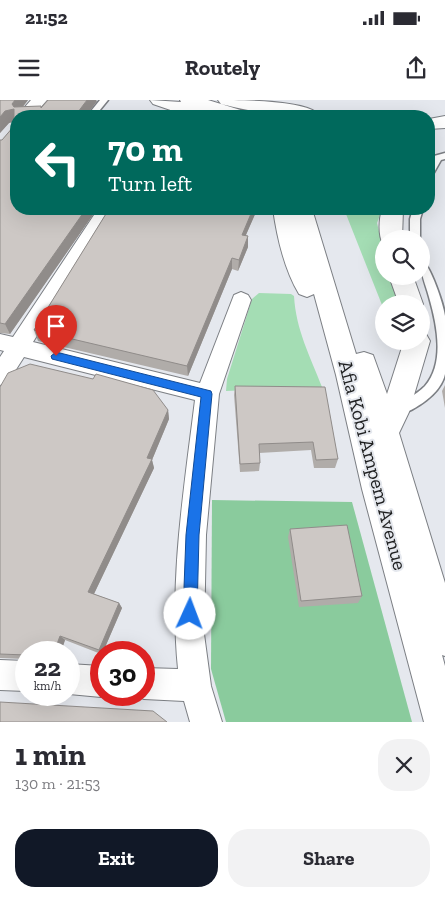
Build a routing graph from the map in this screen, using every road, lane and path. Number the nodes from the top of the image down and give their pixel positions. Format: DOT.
graph roads {
  1 [pos="39,100"];
  2 [pos="104,100"];
  3 [pos="149,100"];
  4 [pos="159,100"];
  5 [pos="189,100"];
  6 [pos="226,100"];
  7 [pos="278,109"];
  8 [pos="30,110"];
  9 [pos="96,110"];
  10 [pos="166,110"];
  11 [pos="203,110"];
  12 [pos="205,110"];
  13 [pos="308,110"];
  14 [pos="445,156"];
  15 [pos="435,162"];
  16 [pos="103,215"];
  17 [pos="284,215"];
  18 [pos="303,215"];
  19 [pos="323,215"];
  20 [pos="391,215"];
  21 [pos="416,215"];
  22 [pos="391,230"];
  23 [pos="415,230"];
  24 [pos="430,285"];
  25 [pos="241,300"];
  26 [pos="445,336"];
  27 [pos="9,344"];
  28 [pos="414,350"];
  29 [pos="349,375"];
  30 [pos="0,376"];
  31 [pos="207,394"];
  32 [pos="390,422"];
  33 [pos="445,639"];
  34 [pos="0,675"];
  35 [pos="15,676"];
  36 [pos="155,684"];
  37 [pos="195,686"];
  38 [pos="206,722"];
  39 [pos="443,722"];
  1 -- 8 [label="street"];
  2 -- 9 [label="lane"];
  3 -- 10 [label="main road"];
  4 -- 11 [label="main road"];
  5 -- 12 [label="main road"];
  6 -- 7 [label="main road"];
  7 -- 13 [label="main road"];
  14 -- 15 [label="lane"];
  16 -- 27 [label="street"];
  17 -- 29 [label="main road"];
  18 -- 29 [label="main road, Afia Kobi Ampem Avenue"];
  19 -- 32 [label="main road, Afia Kobi Ampem Avenue"];
  20 -- 22 [label="main road"];
  21 -- 23 [label="lane"];
  24 -- 26 [label="lane"];
  25 -- 31 [label="street"];
  26 -- 32 [label="lane"];
  27 -- 30 [label="street"];
  27 -- 31 [label="street"];
  28 -- 32 [label="main road"];
  29 -- 39 [label="main road, Afia Kobi Ampem Avenue"];
  31 -- 37 [label="street"];
  32 -- 33 [label="main road, Afia Kobi Ampem Avenue"];
  34 -- 35 [label="street"];
  36 -- 37 [label="street"];
  37 -- 38 [label="street"];
}
